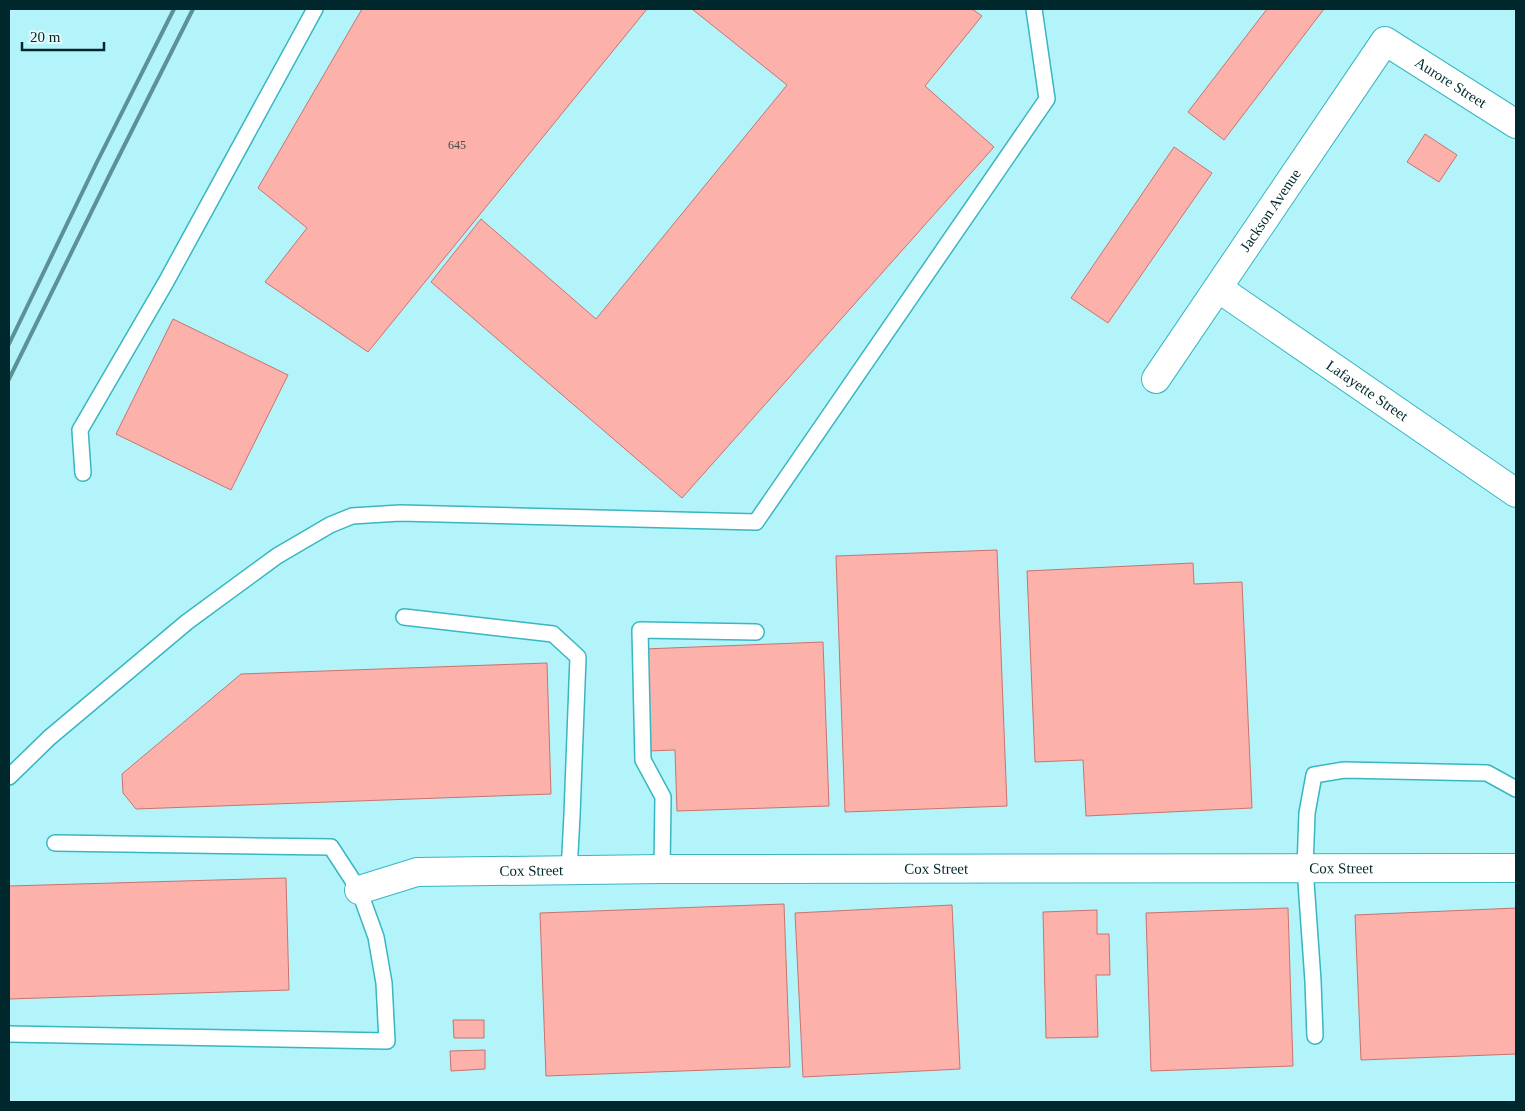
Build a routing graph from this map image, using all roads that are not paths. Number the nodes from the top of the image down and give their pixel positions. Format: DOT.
graph roads {
  1 [pos="315,9"];
  2 [pos="1034,9"];
  3 [pos="1386,41"];
  4 [pos="1516,124"];
  5 [pos="1218,288"];
  6 [pos="1156,379"];
  7 [pos="83,473"];
  8 [pos="1516,493"];
  9 [pos="404,617"];
  10 [pos="756,632"];
  11 [pos="9,777"];
  12 [pos="1516,789"];
  13 [pos="55,843"];
  14 [pos="1305,868"];
  15 [pos="1516,868"];
  16 [pos="662,869"];
  17 [pos="569,872"];
  18 [pos="360,890"];
  19 [pos="9,1034"];
  20 [pos="1315,1036"];
  1 -- 7 [label="lane"];
  2 -- 11 [label="lane"];
  3 -- 4 [label="street, Aurore Street"];
  3 -- 5 [label="street, Jackson Avenue"];
  5 -- 6 [label="street, Jackson Avenue"];
  5 -- 8 [label="street, Lafayette Street"];
  9 -- 17 [label="lane"];
  10 -- 16 [label="lane"];
  12 -- 14 [label="lane"];
  13 -- 18 [label="lane"];
  14 -- 15 [label="street, Cox Street"];
  14 -- 16 [label="street, Cox Street"];
  14 -- 20 [label="lane"];
  16 -- 17 [label="street, Cox Street"];
  17 -- 18 [label="street, Cox Street"];
  18 -- 19 [label="lane"];
}
